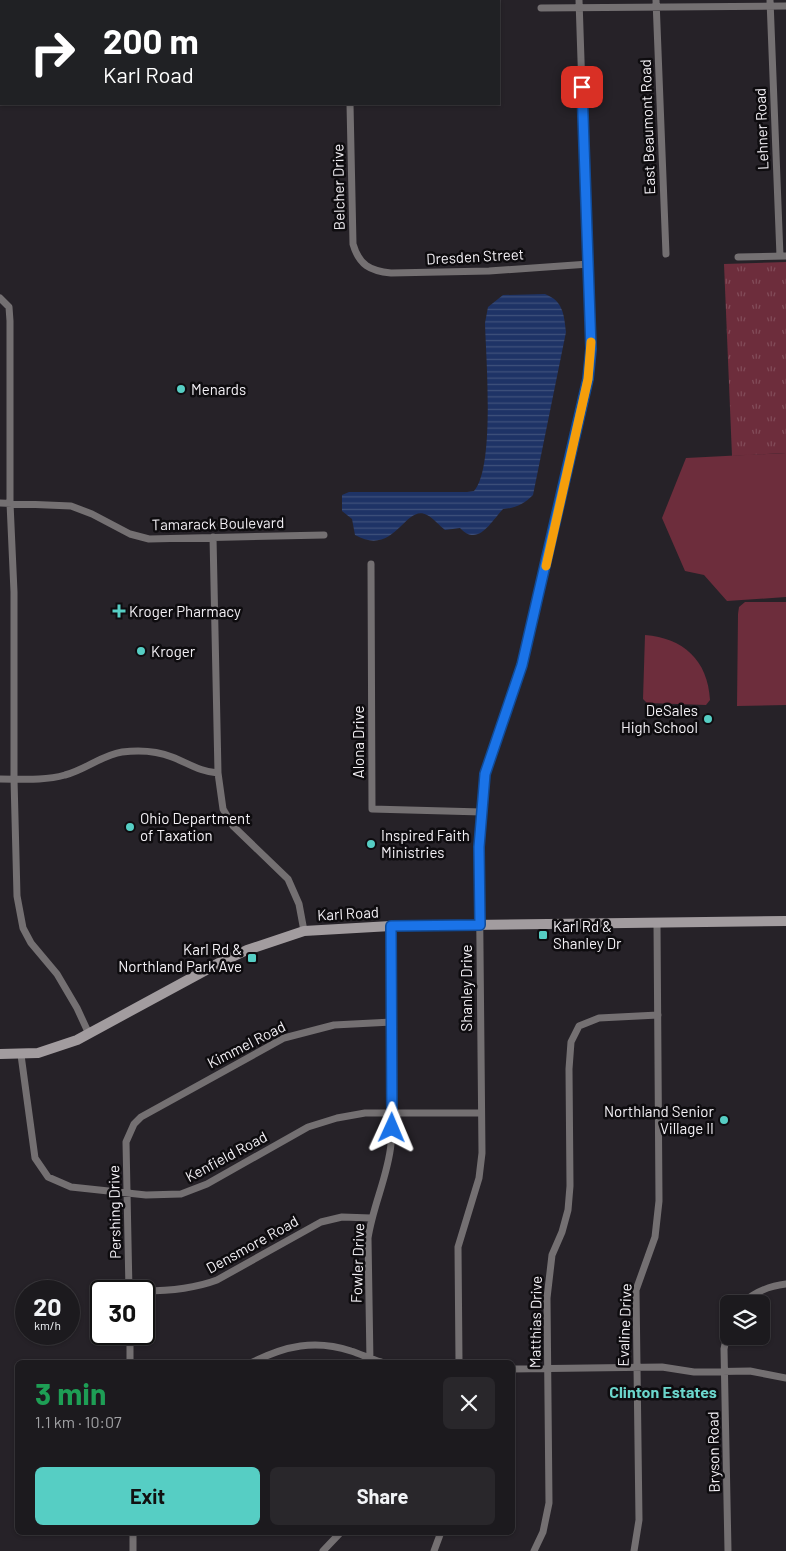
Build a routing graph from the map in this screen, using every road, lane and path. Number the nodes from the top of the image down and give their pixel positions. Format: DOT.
graph roads {
  1 [pos="579,0"];
  2 [pos="656,3"];
  3 [pos="770,3"];
  4 [pos="786,6"];
  5 [pos="542,8"];
  6 [pos="580,8"];
  7 [pos="350,105"];
  8 [pos="666,254"];
  9 [pos="783,256"];
  10 [pos="738,257"];
  11 [pos="589,264"];
  12 [pos="364,266"];
  13 [pos="0,298"];
  14 [pos="0,503"];
  15 [pos="10,503"];
  16 [pos="324,535"];
  17 [pos="213,537"];
  18 [pos="371,564"];
  19 [pos="218,773"];
  20 [pos="0,779"];
  21 [pos="14,779"];
  22 [pos="482,812"];
  23 [pos="786,921"];
  24 [pos="657,923"];
  25 [pos="480,925"];
  26 [pos="391,926"];
  27 [pos="304,931"];
  28 [pos="658,1015"];
  29 [pos="392,1022"];
  30 [pos="89,1034"];
  31 [pos="0,1054"];
  32 [pos="21,1054"];
  33 [pos="392,1113"];
  34 [pos="481,1113"];
  35 [pos="129,1133"];
  36 [pos="127,1193"];
  37 [pos="371,1218"];
  38 [pos="129,1280"];
  39 [pos="786,1284"];
  40 [pos="155,1292"];
  41 [pos="752,1295"];
  42 [pos="130,1345"];
  43 [pos="726,1345"];
  44 [pos="130,1360"];
  45 [pos="257,1360"];
  46 [pos="368,1360"];
  47 [pos="370,1360"];
  48 [pos="458,1360"];
  49 [pos="637,1367"];
  50 [pos="548,1368"];
  51 [pos="515,1369"];
  52 [pos="725,1372"];
  53 [pos="786,1378"];
  54 [pos="133,1535"];
  55 [pos="338,1535"];
  56 [pos="440,1535"];
  57 [pos="133,1551"];
  58 [pos="323,1551"];
  59 [pos="434,1551"];
  60 [pos="534,1551"];
  61 [pos="634,1551"];
  62 [pos="728,1551"];
  1 -- 6 [label="street, Shanley Drive"];
  2 -- 3 [label="street"];
  2 -- 6 [label="street"];
  2 -- 8 [label="street, East Beaumont Road"];
  3 -- 4 [label="street"];
  3 -- 9 [label="street, Lehner Road"];
  5 -- 6 [label="street"];
  6 -- 11 [label="street, Shanley Drive"];
  7 -- 12 [label="street, Belcher Drive"];
  9 -- 10 [label="street"];
  11 -- 12 [label="street, Dresden Street"];
  11 -- 22 [label="street, Shanley Drive"];
  13 -- 15 [label="street"];
  14 -- 15 [label="street, Tamarack Boulevard"];
  15 -- 17 [label="street, Tamarack Boulevard"];
  15 -- 21 [label="street"];
  16 -- 17 [label="street, Tamarack Boulevard"];
  17 -- 19 [label="street"];
  18 -- 22 [label="street, Alona Drive"];
  19 -- 21 [label="street"];
  19 -- 27 [label="street"];
  20 -- 21 [label="street"];
  21 -- 30 [label="street"];
  22 -- 25 [label="street, Shanley Drive"];
  23 -- 24 [label="main road, Karl Road"];
  24 -- 25 [label="main road, Karl Road"];
  24 -- 28 [label="street, Evaline Drive"];
  25 -- 26 [label="main road, Karl Road"];
  25 -- 34 [label="street, Shanley Drive"];
  26 -- 27 [label="main road, Karl Road"];
  26 -- 29 [label="street, Fowler Drive"];
  27 -- 30 [label="main road, Karl Road"];
  28 -- 49 [label="street, Evaline Drive"];
  28 -- 50 [label="street, Matthias Drive"];
  29 -- 33 [label="street, Fowler Drive"];
  29 -- 35 [label="street, Kimmel Road"];
  30 -- 32 [label="main road, Karl Road"];
  31 -- 32 [label="main road, Karl Road"];
  32 -- 36 [label="street, Kenfield Road"];
  33 -- 34 [label="street, Kenfield Road"];
  33 -- 36 [label="street, Kenfield Road"];
  33 -- 37 [label="street, Fowler Drive"];
  34 -- 48 [label="street, Shanley Drive"];
  35 -- 36 [label="street, Pershing Drive"];
  36 -- 38 [label="street, Pershing Drive"];
  37 -- 40 [label="street, Densmore Road"];
  37 -- 47 [label="street, Fowler Drive"];
  39 -- 41 [label="street"];
  42 -- 44 [label="street"];
  43 -- 52 [label="street, Bryson Road"];
  45 -- 46 [label="street"];
  49 -- 50 [label="street"];
  49 -- 52 [label="street"];
  49 -- 61 [label="street, Evaline Drive"];
  50 -- 51 [label="street"];
  50 -- 60 [label="street, Matthias Drive"];
  52 -- 53 [label="street"];
  52 -- 62 [label="street, Bryson Road"];
  54 -- 57 [label="street"];
  55 -- 58 [label="street"];
  56 -- 59 [label="street"];
}
